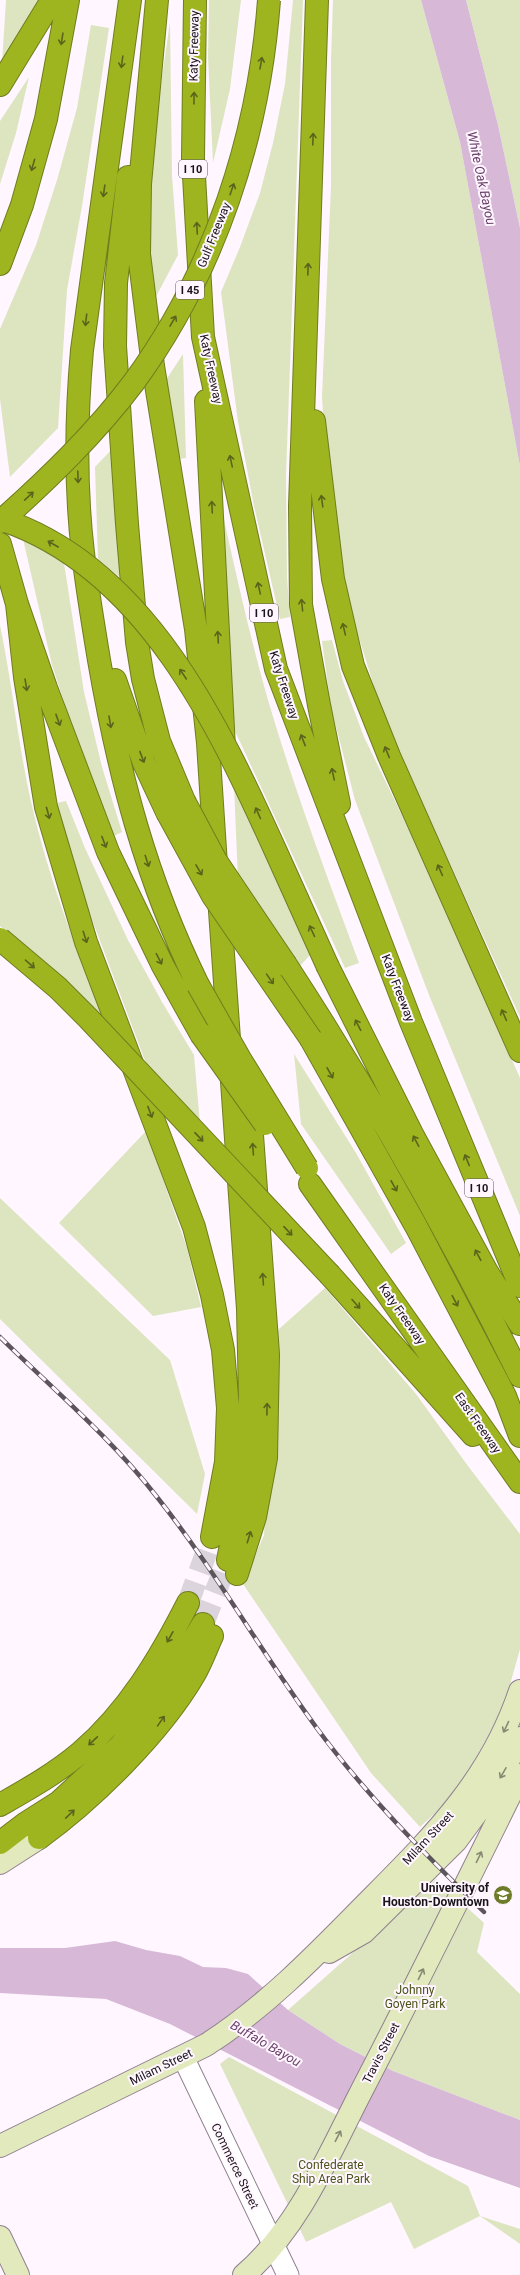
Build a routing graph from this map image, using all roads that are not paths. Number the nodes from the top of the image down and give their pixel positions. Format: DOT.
graph roads {
  1 [pos="52,0"];
  2 [pos="68,0"];
  3 [pos="130,0"];
  4 [pos="195,0"];
  5 [pos="269,0"];
  6 [pos="317,0"];
  7 [pos="157,3"];
  8 [pos="0,85"];
  9 [pos="0,264"];
  10 [pos="307,308"];
  11 [pos="203,337"];
  12 [pos="0,521"];
  13 [pos="0,544"];
  14 [pos="90,601"];
  15 [pos="17,604"];
  16 [pos="175,806"];
  17 [pos="357,881"];
  18 [pos="0,939"];
  19 [pos="520,1051"];
  20 [pos="308,1176"];
  21 [pos="520,1286"];
  22 [pos="516,1318"];
  23 [pos="436,1363"];
  24 [pos="520,1376"];
  25 [pos="520,1436"];
  26 [pos="520,1482"];
  27 [pos="520,1487"];
  28 [pos="212,1537"];
  29 [pos="188,1602"];
  30 [pos="208,1630"];
  31 [pos="520,1691"];
  32 [pos="520,1738"];
  33 [pos="520,1775"];
  34 [pos="0,1805"];
  35 [pos="0,1830"];
  36 [pos="32,1830"];
  37 [pos="3,1855"];
  38 [pos="307,1965"];
  39 [pos="183,2057"];
  40 [pos="0,2146"];
  41 [pos="0,2238"];
  42 [pos="274,2246"];
  43 [pos="18,2275"];
  44 [pos="244,2275"];
  45 [pos="288,2275"];
  1 -- 8 [label="highway"];
  2 -- 9 [label="highway, one-way"];
  3 -- 14 [label="highway, one-way"];
  11 -- 4 [label="highway, Katy Freeway / I 10, one-way"];
  12 -- 5 [label="highway, Gulf Freeway / I 45, one-way, bridge"];
  10 -- 6 [label="highway, one-way"];
  7 -- 11 [label="highway, one-way"];
  7 -- 16 [label="highway"];
  17 -- 10 [label="highway, one-way"];
  19 -- 10 [label="highway, one-way"];
  17 -- 11 [label="highway, Katy Freeway / I 10, one-way"];
  22 -- 12 [label="highway, one-way, bridge"];
  13 -- 15 [label="highway"];
  14 -- 16 [label="highway, one-way"];
  14 -- 20 [label="highway, one-way, bridge"];
  15 -- 20 [label="highway, one-way, bridge"];
  15 -- 28 [label="highway, one-way"];
  16 -- 24 [label="highway, bridge"];
  16 -- 25 [label="highway, one-way, bridge"];
  21 -- 17 [label="highway, Katy Freeway / I 10, one-way"];
  18 -- 27 [label="highway, one-way, bridge"];
  20 -- 23 [label="highway, Katy Freeway"];
  23 -- 26 [label="highway, East Freeway"];
  29 -- 34 [label="highway, one-way"];
  30 -- 36 [label="highway"];
  31 -- 38 [label="main road, Milam Street, one-way"];
  32 -- 38 [label="main road, Milam Street, one-way"];
  42 -- 33 [label="main road, Travis Street, one-way"];
  35 -- 36 [label="highway"];
  36 -- 37 [label="main road"];
  38 -- 39 [label="main road, Milam Street"];
  39 -- 40 [label="main road, Milam Street"];
  39 -- 42 [label="street, Commerce Street"];
  41 -- 43 [label="main road"];
  42 -- 44 [label="main road, Travis Street"];
  42 -- 45 [label="street, Commerce Street"];
}
